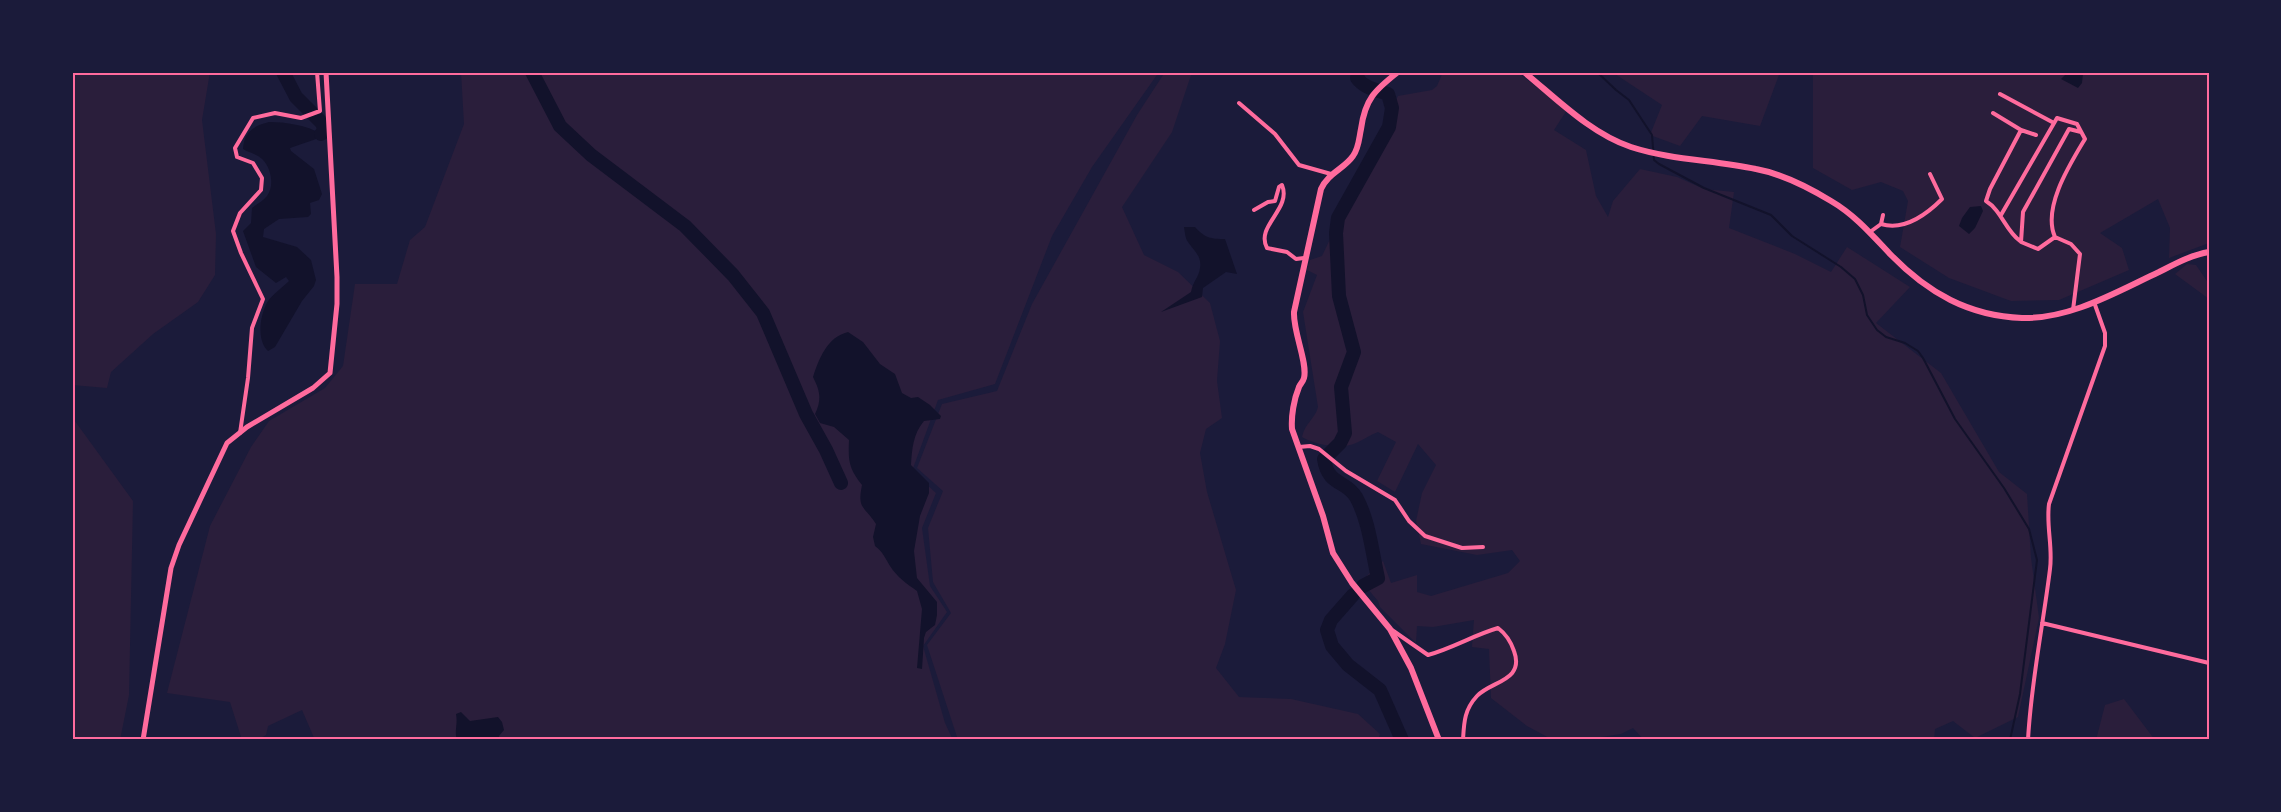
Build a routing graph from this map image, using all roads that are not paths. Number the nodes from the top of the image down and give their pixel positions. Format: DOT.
graph roads {
  1 [pos="317,72"];
  2 [pos="326,72"];
  3 [pos="1398,72"];
  4 [pos="1524,72"];
  5 [pos="2000,94"];
  6 [pos="1239,103"];
  7 [pos="1993,113"];
  8 [pos="2054,123"];
  9 [pos="2021,130"];
  10 [pos="2081,132"];
  11 [pos="2036,135"];
  12 [pos="1331,174"];
  13 [pos="1930,174"];
  14 [pos="1254,210"];
  15 [pos="1883,214"];
  16 [pos="2001,215"];
  17 [pos="1881,224"];
  18 [pos="1870,232"];
  19 [pos="2055,237"];
  20 [pos="2021,242"];
  21 [pos="2209,252"];
  22 [pos="1304,258"];
  23 [pos="2094,302"];
  24 [pos="2073,310"];
  25 [pos="240,433"];
  26 [pos="1299,447"];
  27 [pos="1483,548"];
  28 [pos="2042,623"];
  29 [pos="1390,629"];
  30 [pos="2209,663"];
  31 [pos="143,740"];
  32 [pos="1439,740"];
  33 [pos="1464,740"];
  34 [pos="2028,740"];
  1 -- 25 [label="street"];
  2 -- 25 [label="street"];
  3 -- 12 [label="main road"];
  4 -- 18 [label="main road"];
  5 -- 8 [label="street"];
  6 -- 12 [label="street"];
  7 -- 9 [label="street"];
  8 -- 10 [label="street"];
  8 -- 16 [label="street"];
  9 -- 11 [label="street"];
  9 -- 16 [label="street"];
  10 -- 19 [label="street"];
  10 -- 20 [label="street"];
  12 -- 22 [label="main road"];
  13 -- 17 [label="street"];
  14 -- 22 [label="street"];
  15 -- 17 [label="street"];
  16 -- 20 [label="street"];
  17 -- 18 [label="street"];
  18 -- 24 [label="main road"];
  19 -- 20 [label="street"];
  19 -- 24 [label="street"];
  21 -- 23 [label="main road"];
  22 -- 26 [label="main road"];
  23 -- 24 [label="main road"];
  23 -- 28 [label="street"];
  25 -- 31 [label="street"];
  26 -- 27 [label="street"];
  26 -- 29 [label="main road"];
  28 -- 30 [label="street"];
  28 -- 34 [label="street"];
  29 -- 32 [label="main road"];
  29 -- 33 [label="street"];
}
